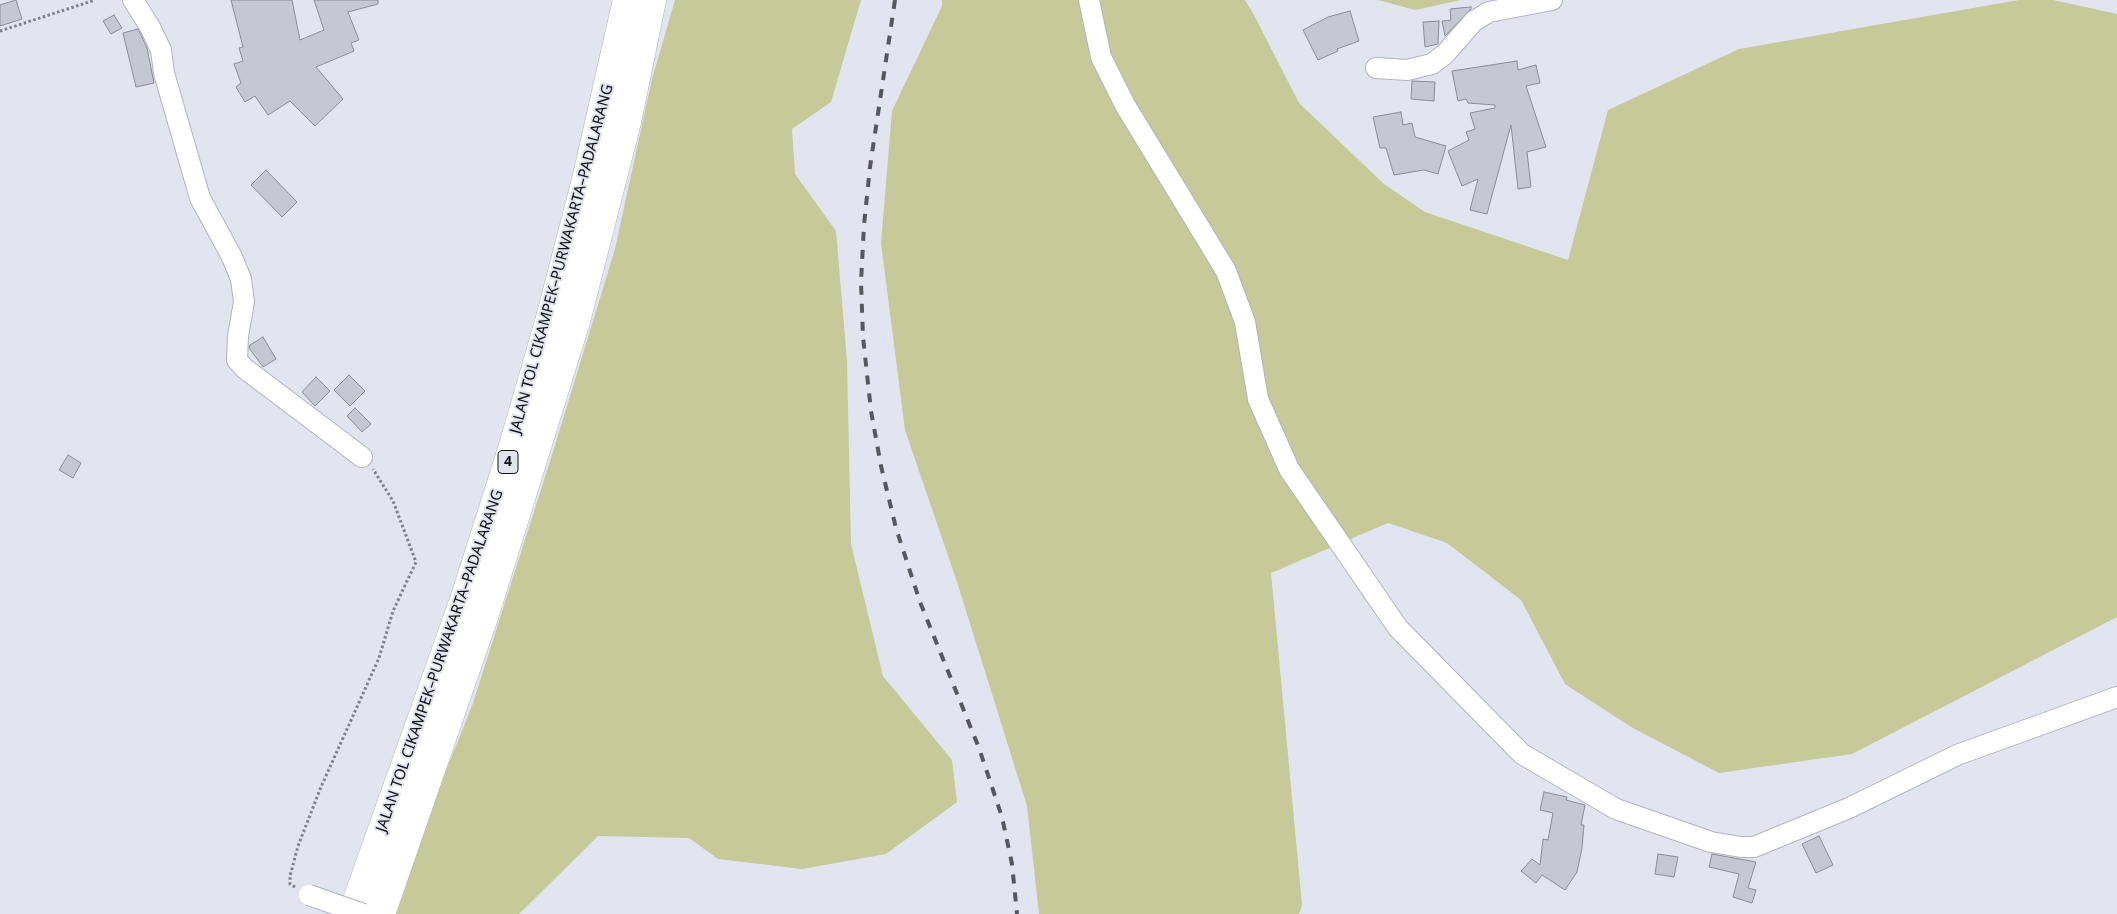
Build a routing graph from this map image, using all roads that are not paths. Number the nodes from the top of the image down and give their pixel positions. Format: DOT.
graph roads {
  1 [pos="133,0"];
  2 [pos="627,0"];
  3 [pos="652,0"];
  4 [pos="1089,0"];
  5 [pos="1552,0"];
  6 [pos="1376,68"];
  7 [pos="362,457"];
  8 [pos="2117,698"];
  9 [pos="309,895"];
  10 [pos="352,914"];
  11 [pos="363,914"];
  12 [pos="381,914"];
  1 -- 7 [label="street"];
  2 -- 10 [label="highway, JALAN TOL CIKAMPEK–PURWAKARTA–PADALARANG / 4"];
  3 -- 12 [label="highway, JALAN TOL CIKAMPEK–PURWAKARTA–PADALARANG / 4"];
  4 -- 8 [label="street"];
  5 -- 6 [label="street"];
  9 -- 11 [label="street, bridge"];
}
